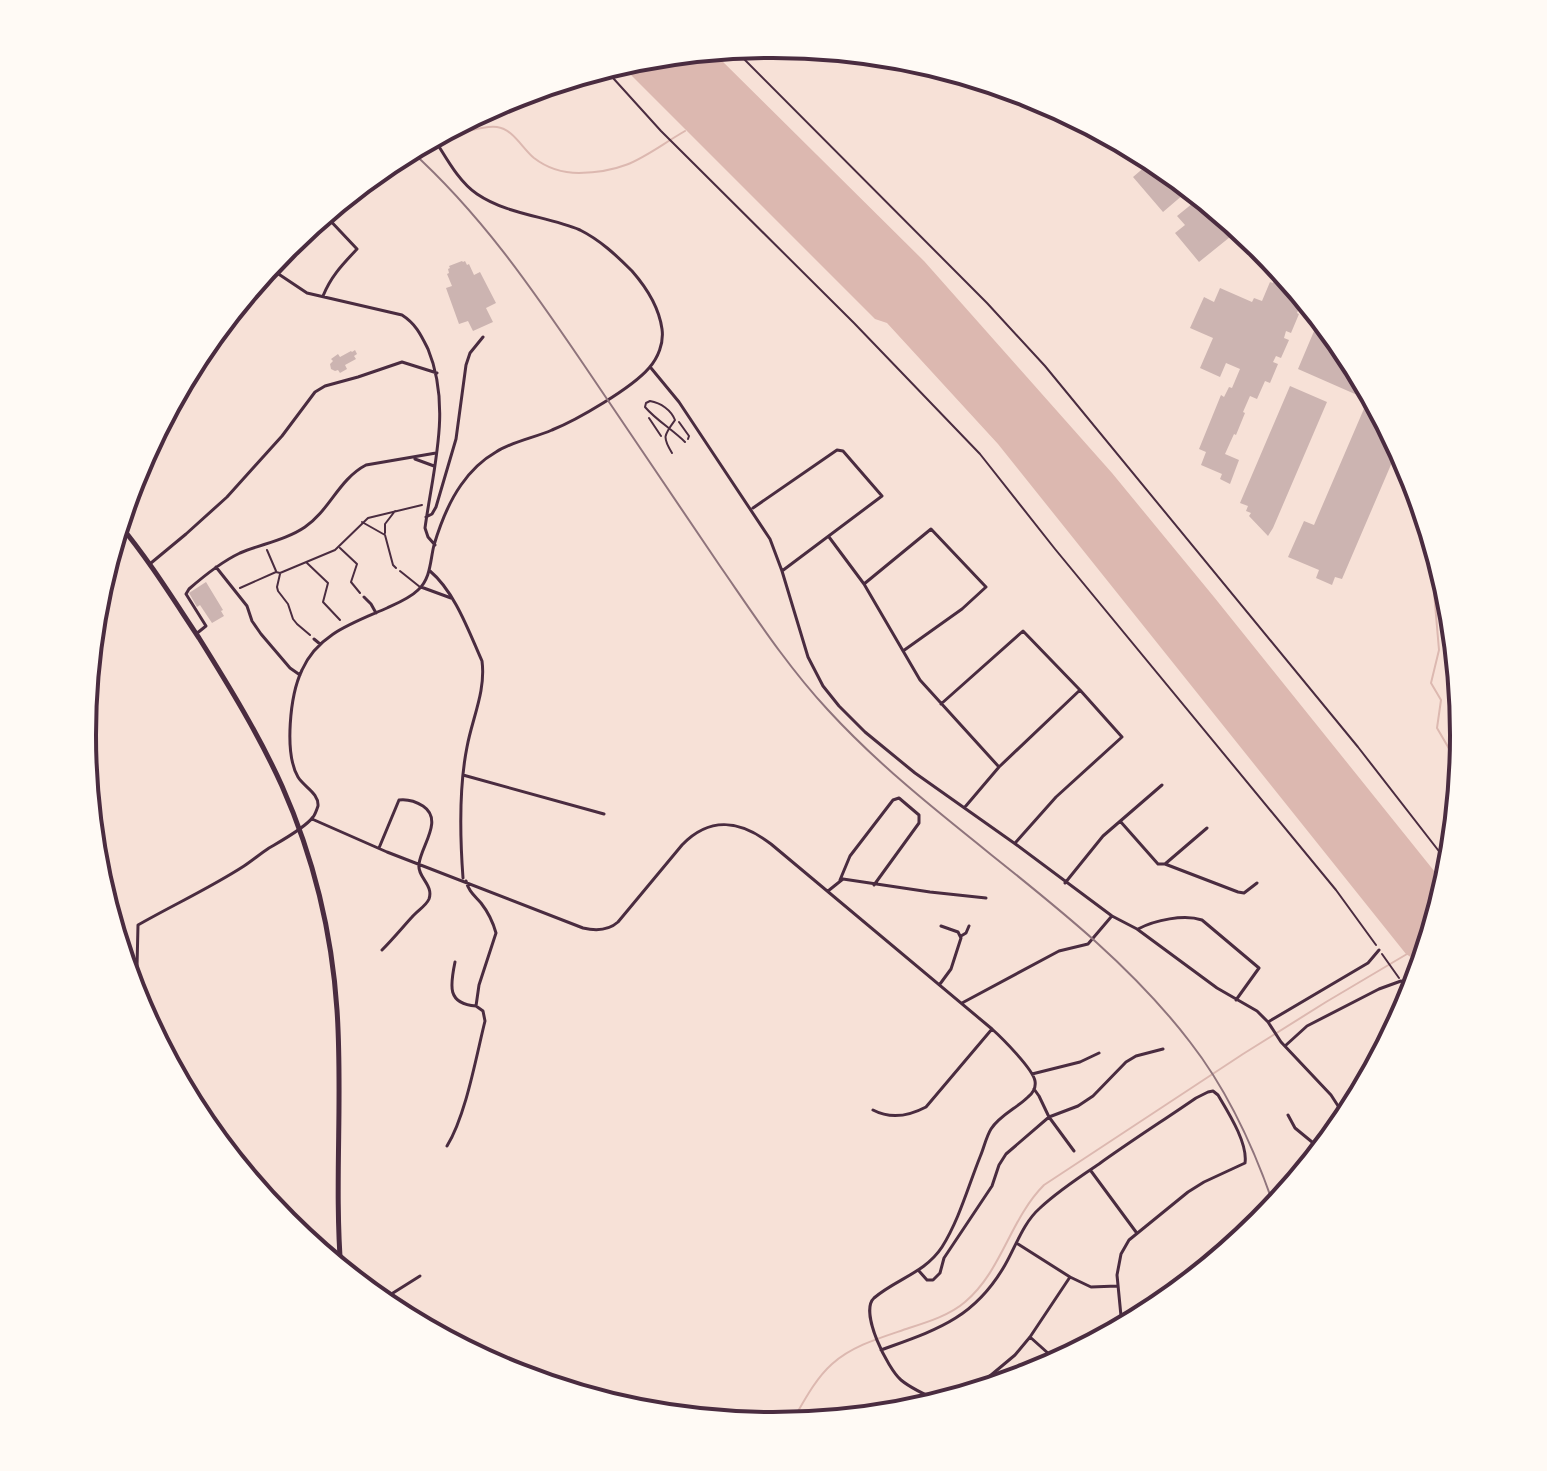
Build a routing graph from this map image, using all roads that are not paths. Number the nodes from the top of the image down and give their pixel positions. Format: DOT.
graph roads {
  1 [pos="439,147"];
  2 [pos="332,222"];
  3 [pos="278,274"];
  4 [pos="323,296"];
  5 [pos="483,337"];
  6 [pos="650,367"];
  7 [pos="437,373"];
  8 [pos="670,428"];
  9 [pos="685,442"];
  10 [pos="436,453"];
  11 [pos="672,453"];
  12 [pos="412,458"];
  13 [pos="434,467"];
  14 [pos="752,509"];
  15 [pos="426,517"];
  16 [pos="127,534"];
  17 [pos="829,537"];
  18 [pos="265,545"];
  19 [pos="435,545"];
  20 [pos="267,550"];
  21 [pos="151,563"];
  22 [pos="216,567"];
  23 [pos="400,571"];
  24 [pos="430,571"];
  25 [pos="782,571"];
  26 [pos="864,584"];
  27 [pos="421,587"];
  28 [pos="364,597"];
  29 [pos="451,598"];
  30 [pos="376,613"];
  31 [pos="340,620"];
  32 [pos="343,627"];
  33 [pos="196,634"];
  34 [pos="314,639"];
  35 [pos="320,644"];
  36 [pos="902,651"];
  37 [pos="300,675"];
  38 [pos="1080,690"];
  39 [pos="941,704"];
  40 [pos="999,767"];
  41 [pos="463,775"];
  42 [pos="1162,785"];
  43 [pos="964,808"];
  44 [pos="604,814"];
  45 [pos="312,819"];
  46 [pos="1120,821"];
  47 [pos="1207,828"];
  48 [pos="299,829"];
  49 [pos="1014,843"];
  50 [pos="379,848"];
  51 [pos="419,863"];
  52 [pos="1165,864"];
  53 [pos="465,880"];
  54 [pos="840,880"];
  55 [pos="1065,883"];
  56 [pos="1257,883"];
  57 [pos="874,885"];
  58 [pos="828,891"];
  59 [pos="986,898"];
  60 [pos="1112,916"];
  61 [pos="941,926"];
  62 [pos="969,926"];
  63 [pos="1137,929"];
  64 [pos="961,936"];
  65 [pos="382,950"];
  66 [pos="1379,950"];
  67 [pos="455,962"];
  68 [pos="137,967"];
  69 [pos="1401,981"];
  70 [pos="940,984"];
  71 [pos="1236,1000"];
  72 [pos="962,1003"];
  73 [pos="476,1006"];
  74 [pos="1269,1024"];
  75 [pos="992,1029"];
  76 [pos="1283,1044"];
  77 [pos="1163,1049"];
  78 [pos="1099,1053"];
  79 [pos="1032,1074"];
  80 [pos="1034,1089"];
  81 [pos="1339,1108"];
  82 [pos="873,1110"];
  83 [pos="1288,1115"];
  84 [pos="1049,1117"];
  85 [pos="1314,1144"];
  86 [pos="447,1146"];
  87 [pos="1074,1151"];
  88 [pos="1090,1170"];
  89 [pos="1136,1232"];
  90 [pos="1018,1244"];
  91 [pos="341,1256"];
  92 [pos="919,1271"];
  93 [pos="420,1276"];
  94 [pos="1070,1277"];
  95 [pos="1117,1286"];
  96 [pos="391,1294"];
  97 [pos="1121,1316"];
  98 [pos="1030,1337"];
  99 [pos="881,1349"];
  100 [pos="1049,1354"];
  101 [pos="988,1378"];
  102 [pos="928,1395"];
  1 -- 6 [label="street"];
  2 -- 4 [label="street"];
  3 -- 4 [label="street"];
  4 -- 7 [label="street"];
  5 -- 15 [label="street"];
  6 -- 14 [label="street"];
  6 -- 19 [label="street"];
  7 -- 10 [label="street"];
  7 -- 21 [label="street"];
  8 -- 8 [label="lane"];
  8 -- 9 [label="lane"];
  8 -- 11 [label="lane"];
  10 -- 12 [label="street"];
  10 -- 13 [label="street"];
  12 -- 13 [label="street"];
  12 -- 18 [label="street"];
  13 -- 15 [label="street"];
  14 -- 17 [label="street"];
  14 -- 25 [label="street"];
  15 -- 19 [label="street"];
  16 -- 21 [label="main road"];
  17 -- 25 [label="street"];
  17 -- 26 [label="street"];
  18 -- 20 [label="street"];
  18 -- 22 [label="street"];
  19 -- 24 [label="street"];
  21 -- 33 [label="main road"];
  22 -- 33 [label="street"];
  22 -- 37 [label="street"];
  23 -- 27 [label="lane"];
  24 -- 27 [label="street"];
  24 -- 29 [label="street"];
  25 -- 43 [label="street"];
  26 -- 36 [label="street"];
  26 -- 36 [label="street"];
  27 -- 29 [label="street"];
  27 -- 30 [label="street"];
  28 -- 30 [label="street"];
  29 -- 41 [label="street"];
  30 -- 32 [label="street"];
  31 -- 32 [label="street"];
  32 -- 35 [label="street"];
  33 -- 48 [label="main road"];
  34 -- 35 [label="street"];
  35 -- 37 [label="street"];
  36 -- 39 [label="street"];
  37 -- 45 [label="street"];
  38 -- 39 [label="street"];
  38 -- 40 [label="street"];
  38 -- 49 [label="street"];
  39 -- 40 [label="street"];
  40 -- 43 [label="street"];
  41 -- 44 [label="street"];
  41 -- 53 [label="street"];
  42 -- 46 [label="street"];
  43 -- 49 [label="street"];
  45 -- 48 [label="street"];
  45 -- 50 [label="street"];
  46 -- 52 [label="street"];
  46 -- 55 [label="street"];
  47 -- 52 [label="street"];
  48 -- 68 [label="street"];
  48 -- 91 [label="main road"];
  49 -- 55 [label="street"];
  50 -- 51 [label="street"];
  50 -- 51 [label="street"];
  51 -- 53 [label="street"];
  51 -- 65 [label="street"];
  52 -- 56 [label="street"];
  53 -- 58 [label="street"];
  53 -- 73 [label="street"];
  54 -- 57 [label="street"];
  54 -- 57 [label="street"];
  54 -- 58 [label="street"];
  55 -- 60 [label="street"];
  57 -- 59 [label="street"];
  58 -- 70 [label="street"];
  60 -- 63 [label="street"];
  60 -- 72 [label="street"];
  61 -- 64 [label="street"];
  62 -- 64 [label="street"];
  63 -- 71 [label="street"];
  63 -- 71 [label="street"];
  64 -- 70 [label="street"];
  66 -- 74 [label="street"];
  67 -- 73 [label="street"];
  69 -- 76 [label="street"];
  70 -- 72 [label="street"];
  71 -- 74 [label="street"];
  72 -- 75 [label="street"];
  73 -- 86 [label="street"];
  74 -- 76 [label="street"];
  75 -- 79 [label="street"];
  75 -- 82 [label="street"];
  76 -- 81 [label="street"];
  77 -- 84 [label="street"];
  78 -- 79 [label="street"];
  79 -- 80 [label="street"];
  80 -- 84 [label="street"];
  80 -- 92 [label="street"];
  83 -- 85 [label="street"];
  84 -- 87 [label="street"];
  84 -- 92 [label="street"];
  88 -- 89 [label="street"];
  88 -- 89 [label="street"];
  88 -- 90 [label="street"];
  89 -- 95 [label="street"];
  90 -- 94 [label="street"];
  90 -- 99 [label="street"];
  92 -- 99 [label="street"];
  93 -- 96 [label="street"];
  94 -- 95 [label="street"];
  94 -- 98 [label="street"];
  95 -- 97 [label="street"];
  98 -- 100 [label="street"];
  98 -- 101 [label="street"];
  99 -- 102 [label="street"];
}
